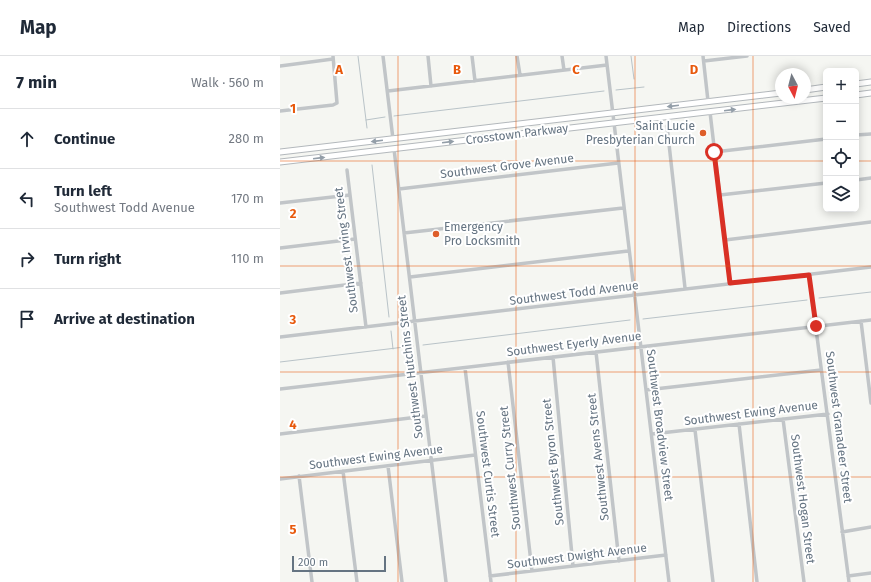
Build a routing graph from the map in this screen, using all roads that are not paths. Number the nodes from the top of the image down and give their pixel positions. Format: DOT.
graph roads {
  1 [pos="383,56"];
  2 [pos="428,56"];
  3 [pos="472,56"];
  4 [pos="518,56"];
  5 [pos="562,56"];
  6 [pos="606,56"];
  7 [pos="703,56"];
  8 [pos="747,56"];
  9 [pos="333,58"];
  10 [pos="704,61"];
  11 [pos="608,65"];
  12 [pos="280,66"];
  13 [pos="564,70"];
  14 [pos="520,76"];
  15 [pos="475,81"];
  16 [pos="871,82"];
  17 [pos="859,84"];
  18 [pos="431,86"];
  19 [pos="823,87"];
  20 [pos="811,89"];
  21 [pos="388,91"];
  22 [pos="871,93"];
  23 [pos="775,94"];
  24 [pos="859,95"];
  25 [pos="823,98"];
  26 [pos="708,101"];
  27 [pos="280,111"];
  28 [pos="710,112"];
  29 [pos="613,113"];
  30 [pos="614,123"];
  31 [pos="667,126"];
  32 [pos="871,134"];
  33 [pos="859,135"];
  34 [pos="394,139"];
  35 [pos="823,139"];
  36 [pos="394,149"];
  37 [pos="280,152"];
  38 [pos="714,152"];
  39 [pos="280,162"];
  40 [pos="618,163"];
  41 [pos="347,170"];
  42 [pos="871,178"];
  43 [pos="859,180"];
  44 [pos="823,183"];
  45 [pos="399,189"];
  46 [pos="350,195"];
  47 [pos="720,195"];
  48 [pos="280,203"];
  49 [pos="623,208"];
  50 [pos="871,222"];
  51 [pos="404,233"];
  52 [pos="356,240"];
  53 [pos="724,240"];
  54 [pos="280,248"];
  55 [pos="628,251"];
  56 [pos="871,267"];
  57 [pos="809,275"];
  58 [pos="410,277"];
  59 [pos="361,283"];
  60 [pos="730,283"];
  61 [pos="685,288"];
  62 [pos="280,293"];
  63 [pos="634,296"];
  64 [pos="871,320"];
  65 [pos="861,321"];
  66 [pos="415,322"];
  67 [pos="816,326"];
  68 [pos="366,327"];
  69 [pos="280,337"];
  70 [pos="640,346"];
  71 [pos="596,352"];
  72 [pos="553,356"];
  73 [pos="508,362"];
  74 [pos="465,368"];
  75 [pos="821,370"];
  76 [pos="421,373"];
  77 [pos="280,389"];
  78 [pos="646,390"];
  79 [pos="871,404"];
  80 [pos="828,414"];
  81 [pos="426,416"];
  82 [pos="783,419"];
  83 [pos="739,424"];
  84 [pos="695,430"];
  85 [pos="280,434"];
  86 [pos="652,434"];
  87 [pos="475,455"];
  88 [pos="431,461"];
  89 [pos="388,466"];
  90 [pos="343,471"];
  91 [pos="299,476"];
  92 [pos="280,478"];
  93 [pos="871,528"];
  94 [pos="842,532"];
  95 [pos="666,555"];
  96 [pos="620,561"];
  97 [pos="573,566"];
  98 [pos="532,571"];
  99 [pos="871,573"];
  100 [pos="490,576"];
  101 [pos="848,576"];
  102 [pos="312,582"];
  103 [pos="357,582"];
  104 [pos="402,582"];
  105 [pos="446,582"];
  106 [pos="491,582"];
  107 [pos="669,582"];
  108 [pos="713,582"];
  109 [pos="757,582"];
  110 [pos="804,582"];
  111 [pos="849,582"];
  1 -- 21 [label="street"];
  2 -- 18 [label="street"];
  3 -- 15 [label="street"];
  4 -- 14 [label="street"];
  5 -- 13 [label="street"];
  6 -- 11 [label="street, Southwest Broadview Street"];
  7 -- 10 [label="street"];
  8 -- 10 [label="street"];
  9 -- 12 [label="street"];
  9 -- 27 [label="street"];
  10 -- 26 [label="street"];
  11 -- 13 [label="street"];
  11 -- 29 [label="street, Southwest Broadview Street"];
  13 -- 14 [label="street"];
  14 -- 15 [label="street"];
  15 -- 18 [label="street"];
  16 -- 17 [label="main road"];
  18 -- 21 [label="street"];
  19 -- 20 [label="main road"];
  21 -- 34 [label="street"];
  22 -- 24 [label="main road"];
  23 -- 26 [label="main road, Crosstown Parkway"];
  28 -- 25 [label="main road, Crosstown Parkway, one-way"];
  26 -- 29 [label="main road, Crosstown Parkway, one-way"];
  28 -- 30 [label="main road, Crosstown Parkway"];
  28 -- 38 [label="street"];
  29 -- 30 [label="street, Southwest Broadview Street"];
  29 -- 34 [label="main road, Crosstown Parkway"];
  36 -- 30 [label="main road, Crosstown Parkway, one-way"];
  30 -- 40 [label="street, Southwest Broadview Street"];
  31 -- 61 [label="street"];
  32 -- 33 [label="street"];
  34 -- 37 [label="main road, Crosstown Parkway, one-way"];
  35 -- 38 [label="street"];
  39 -- 36 [label="main road, Crosstown Parkway, one-way"];
  36 -- 45 [label="street, Southwest Hutchins Street"];
  38 -- 47 [label="street"];
  40 -- 45 [label="street, Southwest Grove Avenue"];
  40 -- 49 [label="street, Southwest Broadview Street"];
  41 -- 46 [label="street, Southwest Irving Street"];
  42 -- 43 [label="street"];
  44 -- 47 [label="street"];
  45 -- 51 [label="street, Southwest Hutchins Street"];
  46 -- 48 [label="street"];
  46 -- 52 [label="street, Southwest Irving Street"];
  47 -- 53 [label="street"];
  49 -- 51 [label="street"];
  49 -- 55 [label="street, Southwest Broadview Street"];
  50 -- 53 [label="street"];
  51 -- 58 [label="street, Southwest Hutchins Street"];
  52 -- 54 [label="street"];
  52 -- 59 [label="street, Southwest Irving Street"];
  53 -- 60 [label="street"];
  55 -- 58 [label="street"];
  55 -- 63 [label="street, Southwest Broadview Street"];
  56 -- 57 [label="street, Southwest Todd Avenue"];
  57 -- 60 [label="street, Southwest Todd Avenue"];
  57 -- 67 [label="street, Southwest Granadeer Street"];
  58 -- 66 [label="street, Southwest Hutchins Street"];
  59 -- 62 [label="street"];
  59 -- 68 [label="street, Southwest Irving Street"];
  60 -- 61 [label="street, Southwest Todd Avenue"];
  61 -- 63 [label="street, Southwest Todd Avenue"];
  63 -- 66 [label="street, Southwest Todd Avenue"];
  63 -- 70 [label="street, Southwest Broadview Street"];
  64 -- 65 [label="street, Southwest Eyerly Avenue"];
  65 -- 67 [label="street, Southwest Eyerly Avenue"];
  65 -- 79 [label="street"];
  66 -- 68 [label="street, Southwest Todd Avenue"];
  66 -- 76 [label="street, Southwest Hutchins Street"];
  67 -- 70 [label="street, Southwest Eyerly Avenue"];
  67 -- 75 [label="street, Southwest Granadeer Street"];
  68 -- 69 [label="street, Southwest Todd Avenue"];
  70 -- 71 [label="street, Southwest Eyerly Avenue"];
  70 -- 78 [label="street, Southwest Broadview Street"];
  71 -- 72 [label="street, Southwest Eyerly Avenue"];
  71 -- 96 [label="street, Southwest Avens Street"];
  72 -- 73 [label="street, Southwest Eyerly Avenue"];
  72 -- 97 [label="street, Southwest Byron Street"];
  73 -- 74 [label="street, Southwest Eyerly Avenue"];
  73 -- 98 [label="street, Southwest Curry Street"];
  74 -- 76 [label="street, Southwest Eyerly Avenue"];
  74 -- 87 [label="street, Southwest Curtis Street"];
  75 -- 78 [label="street"];
  75 -- 80 [label="street, Southwest Granadeer Street"];
  76 -- 77 [label="street, Southwest Eyerly Avenue"];
  76 -- 81 [label="street, Southwest Hutchins Street"];
  78 -- 86 [label="street, Southwest Broadview Street"];
  80 -- 82 [label="street, Southwest Ewing Avenue"];
  80 -- 94 [label="street, Southwest Granadeer Street"];
  81 -- 85 [label="street"];
  81 -- 88 [label="street, Southwest Hutchins Street"];
  82 -- 83 [label="street, Southwest Ewing Avenue"];
  82 -- 110 [label="street, Southwest Hogan Street"];
  83 -- 84 [label="street, Southwest Ewing Avenue"];
  83 -- 109 [label="street"];
  84 -- 86 [label="street, Southwest Ewing Avenue"];
  84 -- 108 [label="street"];
  86 -- 95 [label="street, Southwest Broadview Street"];
  87 -- 88 [label="street, Southwest Ewing Avenue"];
  87 -- 100 [label="street, Southwest Curtis Street"];
  88 -- 89 [label="street, Southwest Ewing Avenue"];
  88 -- 105 [label="street, Southwest Hutchins Street"];
  89 -- 90 [label="street, Southwest Ewing Avenue"];
  89 -- 104 [label="street"];
  90 -- 91 [label="street, Southwest Ewing Avenue"];
  90 -- 103 [label="street"];
  91 -- 92 [label="street, Southwest Ewing Avenue"];
  91 -- 102 [label="street"];
  93 -- 94 [label="street"];
  94 -- 101 [label="street, Southwest Granadeer Street"];
  95 -- 96 [label="street, Southwest Dwight Avenue"];
  95 -- 107 [label="street, Southwest Broadview Street"];
  96 -- 97 [label="street, Southwest Dwight Avenue"];
  97 -- 98 [label="street, Southwest Dwight Avenue"];
  98 -- 100 [label="street, Southwest Dwight Avenue"];
  99 -- 101 [label="street"];
  100 -- 106 [label="street, Southwest Curtis Street"];
  101 -- 111 [label="street, Southwest Granadeer Street"];
}
